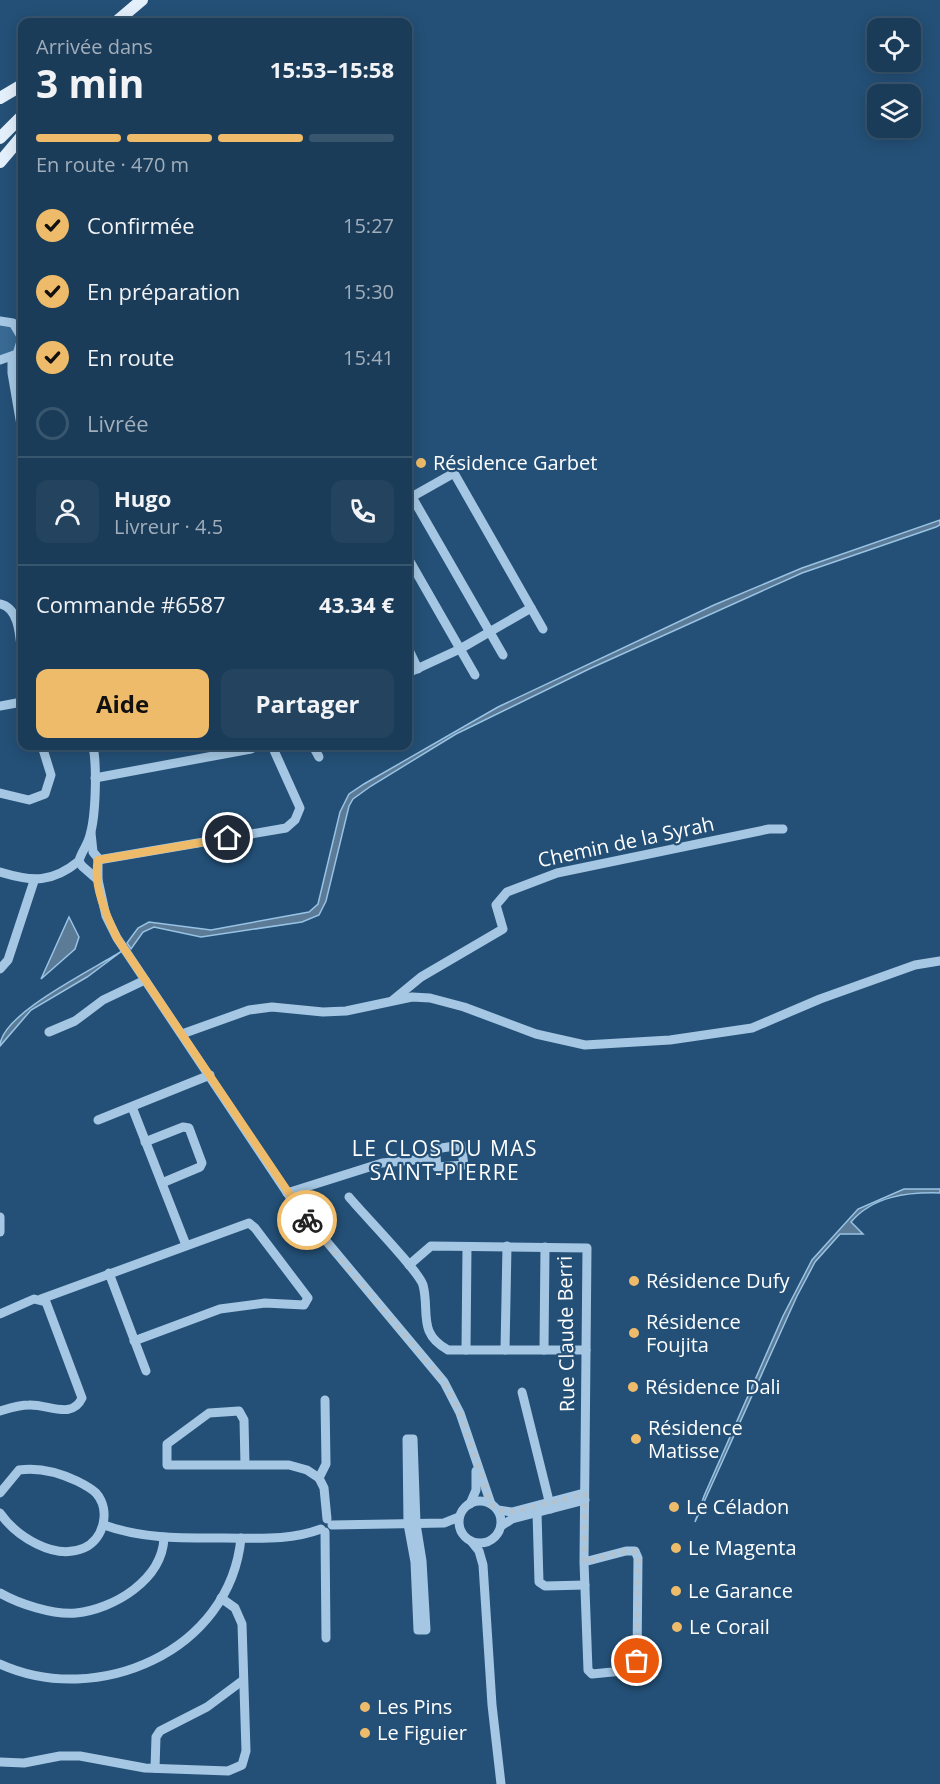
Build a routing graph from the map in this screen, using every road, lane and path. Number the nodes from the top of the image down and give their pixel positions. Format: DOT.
graph roads {
  1 [pos="142,0"];
  2 [pos="152,0"];
  3 [pos="121,18"];
  4 [pos="131,18"];
  5 [pos="18,87"];
  6 [pos="0,98"];
  7 [pos="18,112"];
  8 [pos="18,120"];
  9 [pos="0,129"];
  10 [pos="0,138"];
  11 [pos="18,141"];
  12 [pos="0,162"];
  13 [pos="0,321"];
  14 [pos="18,330"];
  15 [pos="18,351"];
  16 [pos="12,358"];
  17 [pos="0,360"];
  18 [pos="12,373"];
  19 [pos="18,408"];
  20 [pos="412,497"];
  21 [pos="412,501"];
  22 [pos="412,565"];
  23 [pos="0,604"];
  24 [pos="531,608"];
  25 [pos="543,629"];
  26 [pos="18,630"];
  27 [pos="489,632"];
  28 [pos="460,649"];
  29 [pos="503,655"];
  30 [pos="412,657"];
  31 [pos="417,669"];
  32 [pos="412,671"];
  33 [pos="475,675"];
  34 [pos="18,703"];
  35 [pos="0,706"];
  36 [pos="43,750"];
  37 [pos="93,750"];
  38 [pos="245,750"];
  39 [pos="275,750"];
  40 [pos="315,750"];
  41 [pos="319,757"];
  42 [pos="95,777"];
  43 [pos="0,793"];
  44 [pos="783,829"];
  45 [pos="93,857"];
  46 [pos="83,866"];
  47 [pos="0,872"];
  48 [pos="98,880"];
  49 [pos="34,881"];
  50 [pos="940,961"];
  51 [pos="0,969"];
  52 [pos="145,980"];
  53 [pos="393,1000"];
  54 [pos="49,1032"];
  55 [pos="182,1034"];
  56 [pos="210,1075"];
  57 [pos="132,1107"];
  58 [pos="98,1120"];
  59 [pos="146,1142"];
  60 [pos="436,1158"];
  61 [pos="162,1183"];
  62 [pos="287,1193"];
  63 [pos="349,1197"];
  64 [pos="0,1217"];
  65 [pos="0,1232"];
  66 [pos="186,1245"];
  67 [pos="467,1246"];
  68 [pos="507,1246"];
  69 [pos="545,1247"];
  70 [pos="409,1265"];
  71 [pos="109,1273"];
  72 [pos="41,1299"];
  73 [pos="0,1314"];
  74 [pos="134,1341"];
  75 [pos="466,1350"];
  76 [pos="505,1350"];
  77 [pos="544,1350"];
  78 [pos="586,1350"];
  79 [pos="146,1371"];
  80 [pos="522,1392"];
  81 [pos="325,1400"];
  82 [pos="0,1411"];
  83 [pos="245,1465"];
  84 [pos="476,1466"];
  85 [pos="319,1478"];
  86 [pos="0,1493"];
  87 [pos="585,1497"];
  88 [pos="470,1503"];
  89 [pos="550,1506"];
  90 [pos="494,1507"];
  91 [pos="537,1512"];
  92 [pos="0,1513"];
  93 [pos="459,1517"];
  94 [pos="444,1523"];
  95 [pos="412,1524"];
  96 [pos="104,1525"];
  97 [pos="326,1526"];
  98 [pos="501,1527"];
  99 [pos="460,1529"];
  100 [pos="164,1538"];
  101 [pos="241,1538"];
  102 [pos="491,1540"];
  103 [pos="471,1541"];
  104 [pos="584,1562"];
  105 [pos="483,1566"];
  106 [pos="585,1585"];
  107 [pos="1,1597"];
  108 [pos="221,1598"];
  109 [pos="326,1638"];
  110 [pos="0,1664"];
  111 [pos="242,1681"];
  112 [pos="0,1762"];
  113 [pos="155,1768"];
  114 [pos="501,1784"];
  1 -- 3 [label="main road"];
  2 -- 4 [label="main road"];
  5 -- 6 [label="main road"];
  7 -- 9 [label="main road"];
  8 -- 10 [label="main road"];
  11 -- 12 [label="main road"];
  13 -- 14 [label="street"];
  15 -- 16 [label="street"];
  16 -- 17 [label="street"];
  16 -- 18 [label="street"];
  17 -- 18 [label="street"];
  18 -- 19 [label="street"];
  20 -- 24 [label="street"];
  21 -- 27 [label="street"];
  22 -- 28 [label="street"];
  23 -- 26 [label="street"];
  24 -- 25 [label="street"];
  24 -- 27 [label="street"];
  27 -- 28 [label="street"];
  27 -- 29 [label="street"];
  28 -- 31 [label="street"];
  28 -- 33 [label="street"];
  30 -- 31 [label="street"];
  31 -- 32 [label="street"];
  34 -- 35 [label="street"];
  36 -- 43 [label="street"];
  37 -- 42 [label="street"];
  38 -- 42 [label="street"];
  39 -- 45 [label="street"];
  40 -- 41 [label="street"];
  42 -- 45 [label="street"];
  44 -- 53 [label="street, Chemin de la Syrah"];
  45 -- 46 [label="street"];
  45 -- 46 [label="street"];
  45 -- 48 [label="street"];
  46 -- 48 [label="street"];
  46 -- 49 [label="street"];
  47 -- 49 [label="street"];
  48 -- 52 [label="street"];
  49 -- 51 [label="street"];
  50 -- 53 [label="street"];
  52 -- 54 [label="street"];
  52 -- 55 [label="street"];
  53 -- 55 [label="street"];
  55 -- 56 [label="street"];
  56 -- 57 [label="street"];
  56 -- 62 [label="street"];
  57 -- 58 [label="street"];
  57 -- 59 [label="street"];
  59 -- 61 [label="street"];
  59 -- 61 [label="street"];
  60 -- 62 [label="street"];
  61 -- 66 [label="street"];
  62 -- 84 [label="street"];
  63 -- 70 [label="street"];
  64 -- 65 [label="street"];
  66 -- 71 [label="street"];
  66 -- 74 [label="street"];
  67 -- 68 [label="street, Rue Claude Berri"];
  67 -- 70 [label="street, Rue Claude Berri"];
  67 -- 75 [label="street"];
  68 -- 69 [label="street, Rue Claude Berri"];
  68 -- 76 [label="street"];
  69 -- 77 [label="street"];
  69 -- 78 [label="street, Rue Claude Berri"];
  70 -- 75 [label="street"];
  71 -- 72 [label="street"];
  71 -- 74 [label="street"];
  72 -- 73 [label="street"];
  72 -- 82 [label="street"];
  74 -- 79 [label="street"];
  75 -- 76 [label="street"];
  76 -- 77 [label="street"];
  77 -- 78 [label="street"];
  78 -- 87 [label="street, Rue Claude Berri"];
  80 -- 89 [label="street"];
  81 -- 85 [label="street"];
  83 -- 83 [label="street"];
  83 -- 85 [label="street"];
  84 -- 88 [label="street"];
  84 -- 90 [label="street"];
  85 -- 97 [label="street"];
  86 -- 96 [label="street"];
  87 -- 89 [label="street"];
  87 -- 104 [label="street, Rue Claude Berri"];
  88 -- 90 [label="street"];
  88 -- 93 [label="street"];
  89 -- 90 [label="street"];
  89 -- 91 [label="street"];
  90 -- 98 [label="street"];
  91 -- 98 [label="street"];
  91 -- 106 [label="street"];
  92 -- 96 [label="street"];
  93 -- 94 [label="street"];
  93 -- 99 [label="street"];
  94 -- 95 [label="street"];
  94 -- 99 [label="street"];
  95 -- 95 [label="street"];
  95 -- 95 [label="street"];
  95 -- 97 [label="street"];
  96 -- 100 [label="street"];
  97 -- 101 [label="street"];
  97 -- 109 [label="street"];
  98 -- 102 [label="street"];
  99 -- 103 [label="street"];
  100 -- 101 [label="street"];
  100 -- 107 [label="street"];
  101 -- 108 [label="street"];
  102 -- 103 [label="street"];
  102 -- 105 [label="street"];
  103 -- 105 [label="street"];
  104 -- 106 [label="street, Rue Claude Berri"];
  104 -- 106 [label="street, Rue Claude Berri"];
  105 -- 114 [label="street"];
  108 -- 110 [label="street"];
  108 -- 111 [label="street"];
  111 -- 113 [label="street"];
  111 -- 113 [label="street"];
  112 -- 113 [label="street"];
}
